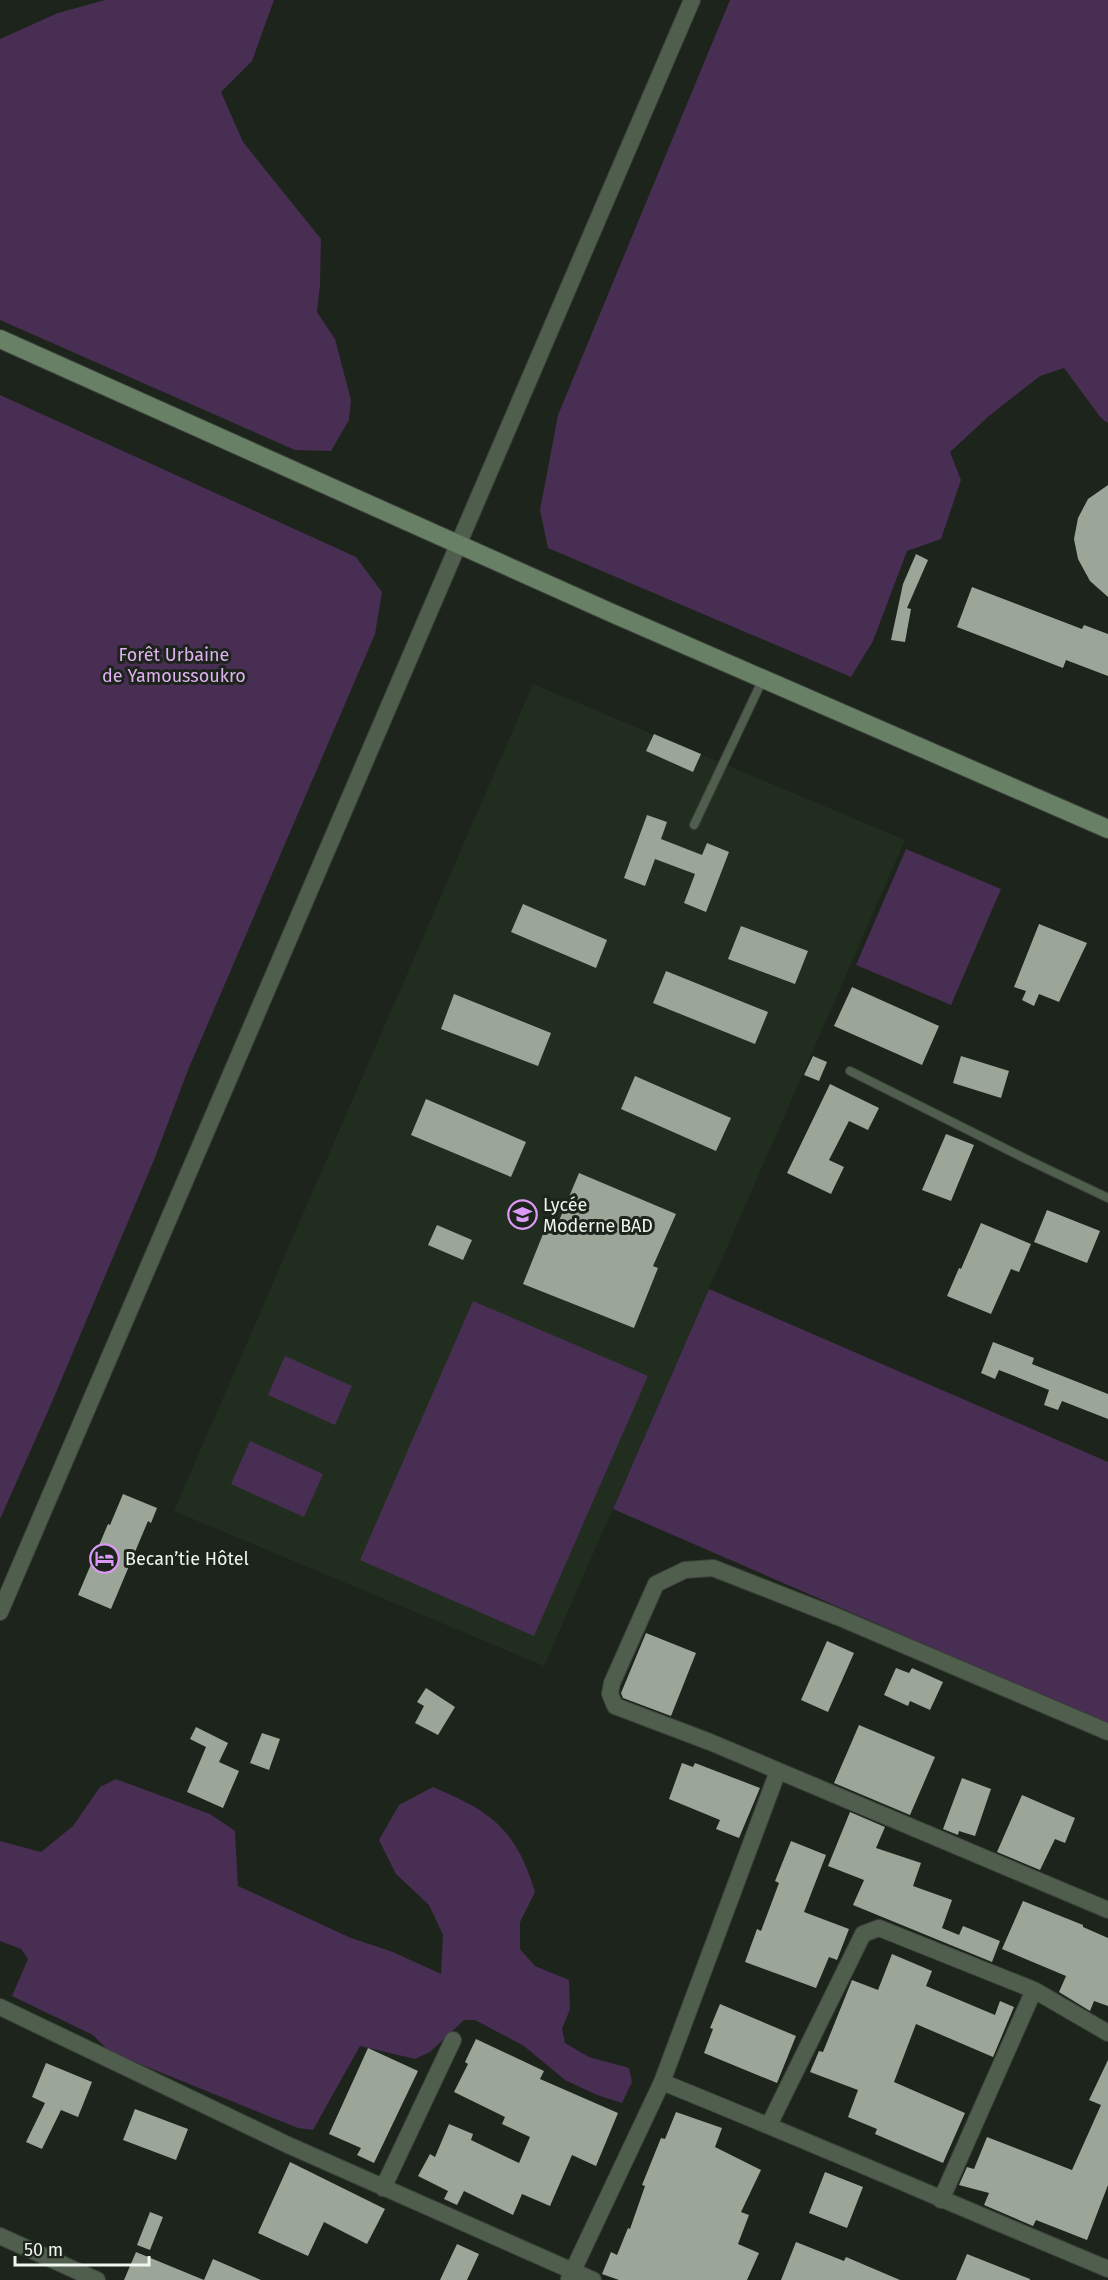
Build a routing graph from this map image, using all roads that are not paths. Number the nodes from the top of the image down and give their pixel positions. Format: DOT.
graph roads {
  1 [pos="692,0"];
  2 [pos="0,339"];
  3 [pos="458,543"];
  4 [pos="763,679"];
  5 [pos="694,825"];
  6 [pos="1108,829"];
  7 [pos="850,1071"];
  8 [pos="1108,1198"];
  9 [pos="0,1612"];
  10 [pos="1108,1732"];
  11 [pos="777,1771"];
  12 [pos="1108,1911"];
  13 [pos="1034,1990"];
  14 [pos="0,2007"];
  15 [pos="1108,2033"];
  16 [pos="453,2040"];
  17 [pos="662,2082"];
  18 [pos="769,2125"];
  19 [pos="383,2188"];
  20 [pos="941,2200"];
  21 [pos="0,2236"];
  22 [pos="1108,2269"];
  23 [pos="570,2276"];
  24 [pos="97,2280"];
  25 [pos="593,2280"];
  1 -- 3 [label="street"];
  2 -- 3 [label="street"];
  3 -- 4 [label="street"];
  3 -- 9 [label="street"];
  4 -- 5 [label="lane"];
  4 -- 6 [label="street"];
  7 -- 8 [label="lane"];
  10 -- 11 [label="street"];
  11 -- 12 [label="street"];
  11 -- 17 [label="street"];
  13 -- 15 [label="street"];
  13 -- 18 [label="street"];
  13 -- 20 [label="street"];
  14 -- 19 [label="street"];
  16 -- 19 [label="street"];
  17 -- 18 [label="street"];
  17 -- 23 [label="street"];
  18 -- 20 [label="street"];
  19 -- 23 [label="street"];
  20 -- 22 [label="street"];
  21 -- 24 [label="street"];
  23 -- 25 [label="street"];
}
